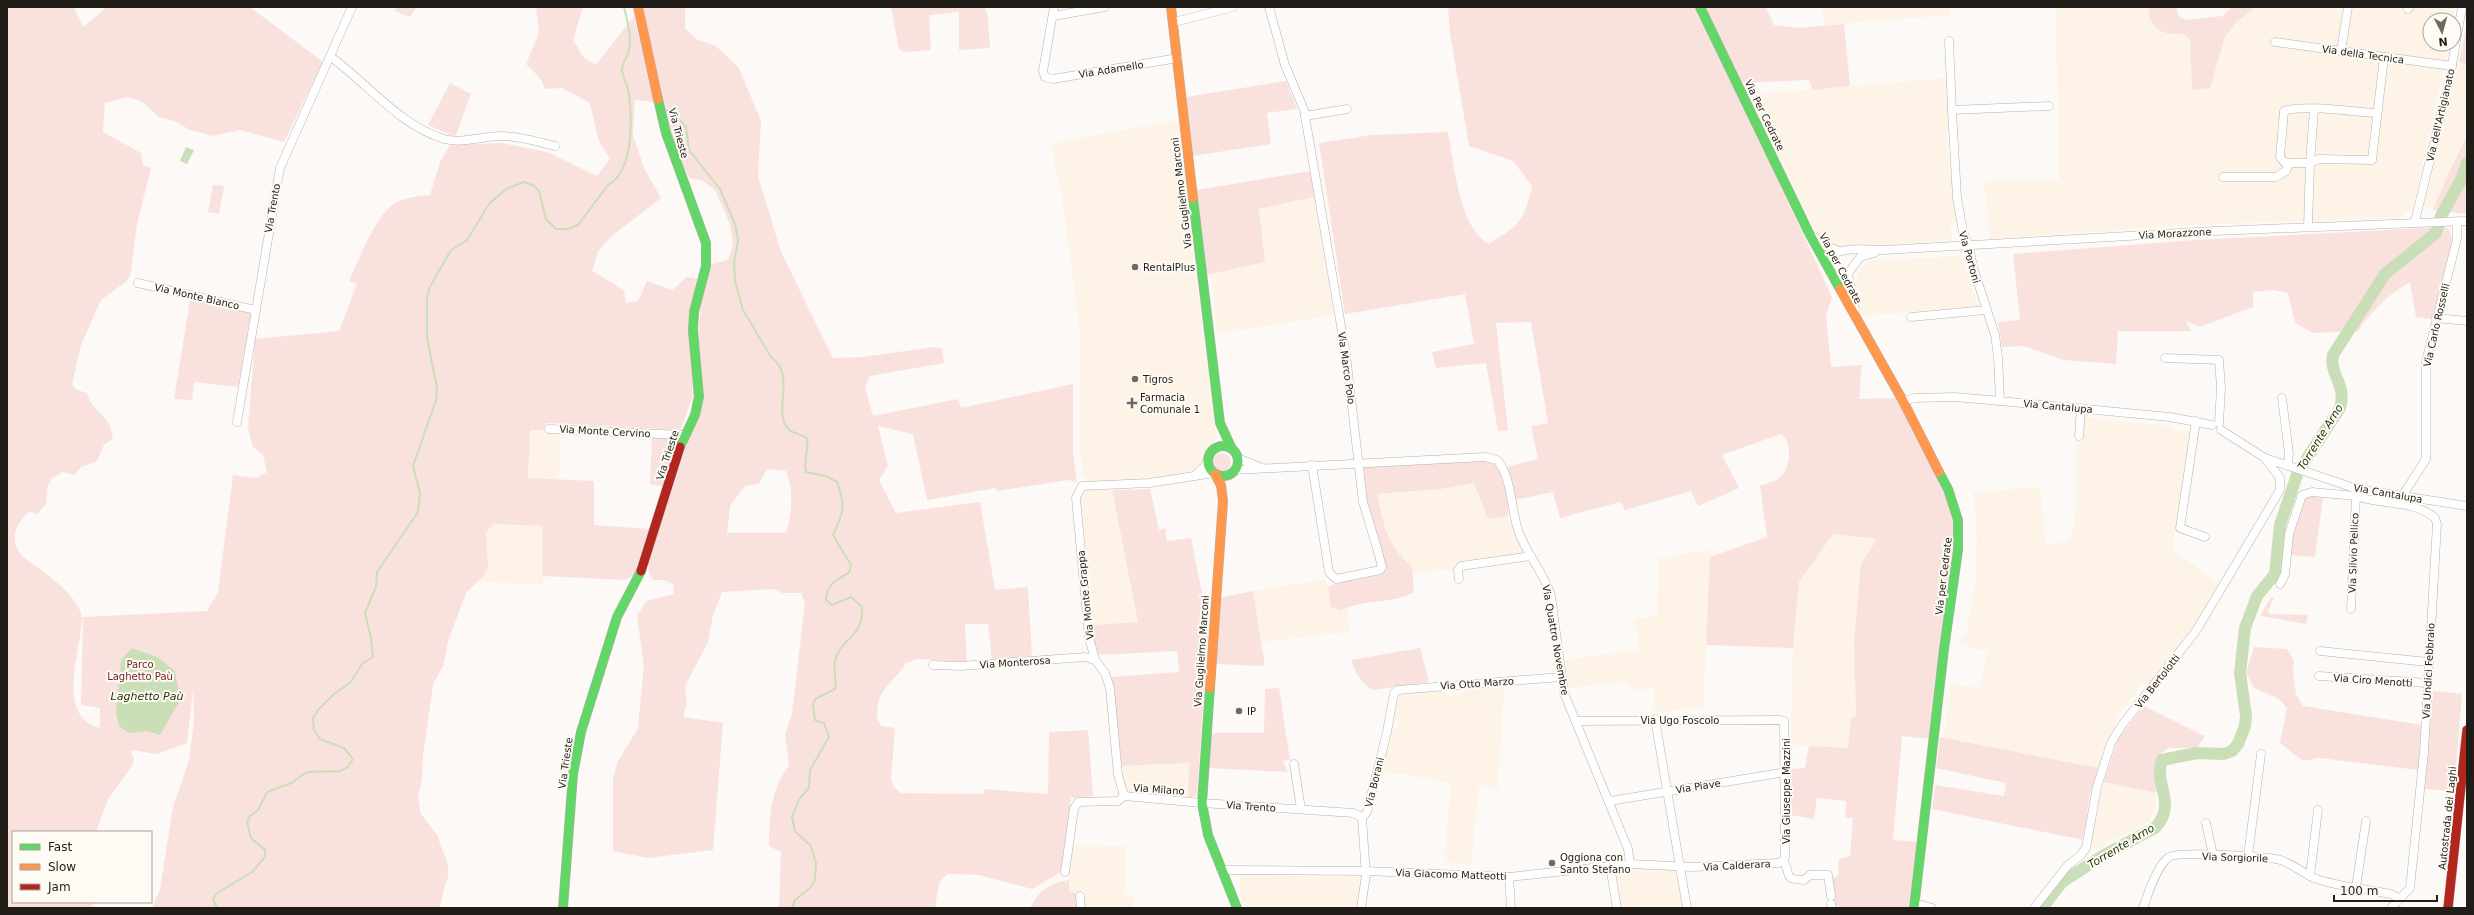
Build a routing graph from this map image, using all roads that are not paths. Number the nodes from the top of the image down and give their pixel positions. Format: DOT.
graph roads {
  1 [pos="352,7"];
  2 [pos="638,7"];
  3 [pos="1054,7"];
  4 [pos="1105,7"];
  5 [pos="1171,7"];
  6 [pos="1233,7"];
  7 [pos="1269,7"];
  8 [pos="1700,7"];
  9 [pos="2348,7"];
  10 [pos="2462,7"];
  11 [pos="1053,16"];
  12 [pos="1174,22"];
  13 [pos="1948,40"];
  14 [pos="2275,42"];
  15 [pos="2341,51"];
  16 [pos="331,57"];
  17 [pos="2384,57"];
  18 [pos="1178,58"];
  19 [pos="2452,66"];
  20 [pos="2049,106"];
  21 [pos="1347,109"];
  22 [pos="2314,109"];
  23 [pos="1952,110"];
  24 [pos="2377,113"];
  25 [pos="1305,116"];
  26 [pos="555,146"];
  27 [pos="2289,163"];
  28 [pos="2310,163"];
  29 [pos="2223,176"];
  30 [pos="2415,221"];
  31 [pos="2457,221"];
  32 [pos="2467,221"];
  33 [pos="2308,226"];
  34 [pos="1810,233"];
  35 [pos="1969,246"];
  36 [pos="1884,250"];
  37 [pos="1839,251"];
  38 [pos="1824,260"];
  39 [pos="1831,274"];
  40 [pos="1848,274"];
  41 [pos="138,283"];
  42 [pos="256,310"];
  43 [pos="1986,310"];
  44 [pos="1911,317"];
  45 [pos="2436,318"];
  46 [pos="2467,321"];
  47 [pos="1857,322"];
  48 [pos="2165,358"];
  49 [pos="2282,398"];
  50 [pos="1903,401"];
  51 [pos="2000,401"];
  52 [pos="2081,408"];
  53 [pos="2196,421"];
  54 [pos="237,422"];
  55 [pos="1220,423"];
  56 [pos="2217,426"];
  57 [pos="549,429"];
  58 [pos="684,435"];
  59 [pos="2079,436"];
  60 [pos="1217,448"];
  61 [pos="1232,449"];
  62 [pos="1237,458"];
  63 [pos="2265,458"];
  64 [pos="1208,460"];
  65 [pos="1357,463"];
  66 [pos="1312,465"];
  67 [pos="2290,466"];
  68 [pos="1263,468"];
  69 [pos="1233,471"];
  70 [pos="1215,473"];
  71 [pos="1193,476"];
  72 [pos="2356,492"];
  73 [pos="2403,495"];
  74 [pos="1223,501"];
  75 [pos="2467,506"];
  76 [pos="2205,536"];
  77 [pos="1531,556"];
  78 [pos="1459,579"];
  79 [pos="2280,584"];
  80 [pos="2351,609"];
  81 [pos="2320,651"];
  82 [pos="1095,660"];
  83 [pos="2428,662"];
  84 [pos="933,665"];
  85 [pos="2319,676"];
  86 [pos="1561,677"];
  87 [pos="2427,683"];
  88 [pos="1394,692"];
  89 [pos="1655,720"];
  90 [pos="1576,721"];
  91 [pos="1784,721"];
  92 [pos="2467,730"];
  93 [pos="2261,754"];
  94 [pos="1294,764"];
  95 [pos="1786,772"];
  96 [pos="1666,792"];
  97 [pos="1124,796"];
  98 [pos="1610,801"];
  99 [pos="1202,803"];
  100 [pos="1301,809"];
  101 [pos="2318,810"];
  102 [pos="1362,818"];
  103 [pos="2366,822"];
  104 [pos="2206,823"];
  105 [pos="2466,832"];
  106 [pos="2213,855"];
  107 [pos="2248,856"];
  108 [pos="1783,861"];
  109 [pos="1630,864"];
  110 [pos="1610,866"];
  111 [pos="1680,866"];
  112 [pos="1221,870"];
  113 [pos="1366,871"];
  114 [pos="1065,872"];
  115 [pos="2310,876"];
  116 [pos="1509,877"];
  117 [pos="2356,887"];
  118 [pos="1080,896"];
  119 [pos="2400,899"];
  120 [pos="1832,903"];
  121 [pos="1914,905"];
  122 [pos="563,908"];
  123 [pos="1081,908"];
  124 [pos="1237,908"];
  125 [pos="1361,908"];
  126 [pos="1511,908"];
  127 [pos="1617,908"];
  128 [pos="1687,908"];
  129 [pos="1932,908"];
  130 [pos="2034,908"];
  131 [pos="2143,908"];
  132 [pos="2391,908"];
  133 [pos="2448,908"];
  134 [pos="2458,908"];
  1 -- 16 [label="street, Via Trento"];
  2 -- 58 [label="main road, Via Trieste"];
  3 -- 11 [label="street"];
  4 -- 11 [label="street"];
  5 -- 12 [label="main road, Via Guglielmo Marconi"];
  6 -- 12 [label="street"];
  7 -- 25 [label="street, Via Marco Polo"];
  8 -- 34 [label="main road, Via Per Cedrate"];
  9 -- 15 [label="street"];
  10 -- 19 [label="street, Via dell'Artigianato"];
  11 -- 18 [label="street, Via Adamello"];
  12 -- 18 [label="main road, Via Guglielmo Marconi"];
  13 -- 23 [label="street, Via Portoni"];
  14 -- 15 [label="street, Via della Tecnica"];
  15 -- 17 [label="street, Via della Tecnica"];
  16 -- 26 [label="street"];
  16 -- 42 [label="street, Via Trento"];
  17 -- 19 [label="street, Via della Tecnica"];
  17 -- 24 [label="street"];
  18 -- 55 [label="main road, Via Guglielmo Marconi"];
  19 -- 30 [label="street, Via dell'Artigianato"];
  20 -- 23 [label="street"];
  21 -- 25 [label="street"];
  22 -- 24 [label="street"];
  22 -- 27 [label="street"];
  22 -- 28 [label="street"];
  23 -- 35 [label="street, Via Portoni"];
  24 -- 28 [label="street"];
  25 -- 65 [label="street, Via Marco Polo"];
  27 -- 28 [label="street"];
  27 -- 29 [label="street"];
  28 -- 33 [label="street"];
  30 -- 31 [label="street, Via Morazzone"];
  30 -- 33 [label="street, Via Morazzone"];
  31 -- 32 [label="street, Via Morazzone"];
  31 -- 45 [label="street, Via Carlo Rosselli"];
  33 -- 35 [label="street, Via Morazzone"];
  34 -- 37 [label="street, Via Morazzone"];
  34 -- 38 [label="main road, Via per Cedrate"];
  35 -- 36 [label="street, Via Morazzone"];
  35 -- 43 [label="street, Via Portoni"];
  36 -- 37 [label="street, Via Morazzone"];
  36 -- 40 [label="street, Via Morazzone"];
  37 -- 38 [label="street, Via Morazzone"];
  38 -- 39 [label="main road, Via per Cedrate"];
  39 -- 40 [label="street"];
  39 -- 47 [label="main road, Via per Cedrate"];
  40 -- 47 [label="street"];
  41 -- 42 [label="street, Via Monte Bianco"];
  42 -- 54 [label="street, Via Trento"];
  43 -- 44 [label="street"];
  43 -- 51 [label="street, Via Portoni"];
  45 -- 46 [label="street"];
  45 -- 73 [label="street, Via Carlo Rosselli"];
  47 -- 50 [label="main road, Via per Cedrate"];
  48 -- 56 [label="street"];
  49 -- 67 [label="street"];
  50 -- 51 [label="street, Via Cantalupa"];
  50 -- 121 [label="main road, Via per Cedrate"];
  51 -- 52 [label="street, Via Cantalupa"];
  52 -- 53 [label="street, Via Cantalupa"];
  52 -- 59 [label="street"];
  53 -- 56 [label="street, Via Cantalupa"];
  53 -- 76 [label="street"];
  55 -- 60 [label="main road, Via Guglielmo Marconi"];
  55 -- 61 [label="main road, Via Guglielmo Marconi"];
  56 -- 63 [label="street, Via Cantalupa"];
  57 -- 58 [label="street, Via Monte Cervino"];
  58 -- 122 [label="main road, Via Trieste"];
  60 -- 61 [label="main road"];
  60 -- 64 [label="main road"];
  61 -- 62 [label="main road"];
  62 -- 68 [label="street"];
  62 -- 69 [label="main road"];
  63 -- 67 [label="street, Via Cantalupa"];
  63 -- 130 [label="street, Via Bertolotti"];
  64 -- 70 [label="main road"];
  64 -- 71 [label="street"];
  65 -- 66 [label="street, Via Quattro Novembre"];
  65 -- 66 [label="street, Via Marco Polo"];
  65 -- 77 [label="street, Via Quattro Novembre"];
  66 -- 68 [label="street, Via Quattro Novembre"];
  67 -- 72 [label="street, Via Cantalupa"];
  68 -- 69 [label="street, Via Quattro Novembre"];
  69 -- 70 [label="main road"];
  69 -- 74 [label="main road, Via Guglielmo Marconi"];
  70 -- 71 [label="street"];
  70 -- 74 [label="main road, Via Guglielmo Marconi"];
  71 -- 82 [label="street, Via Monte Grappa"];
  72 -- 73 [label="street, Via Cantalupa"];
  72 -- 79 [label="street, Via Cantalupa"];
  72 -- 80 [label="street, Via Silvio Pellico"];
  72 -- 83 [label="street, Via Undici Febbraio"];
  73 -- 75 [label="street, Via Cantalupa"];
  74 -- 99 [label="main road, Via Guglielmo Marconi"];
  77 -- 78 [label="street"];
  77 -- 86 [label="street, Via Quattro Novembre"];
  81 -- 83 [label="street"];
  82 -- 84 [label="street, Via Monterosa"];
  82 -- 97 [label="street, Via Monte Grappa"];
  83 -- 87 [label="street, Via Undici Febbraio"];
  85 -- 87 [label="street, Via Ciro Menotti"];
  86 -- 88 [label="street, Via Otto Marzo"];
  86 -- 90 [label="street, Via Quattro Novembre"];
  87 -- 119 [label="street, Via Undici Febbraio"];
  88 -- 102 [label="street, Via Borani"];
  89 -- 90 [label="street, Via Ugo Foscolo"];
  89 -- 91 [label="street, Via Ugo Foscolo"];
  89 -- 96 [label="street"];
  90 -- 98 [label="street, Via Quattro Novembre"];
  91 -- 95 [label="street, Via Giuseppe Mazzini"];
  92 -- 133 [label="main road, Autostrada dei Laghi"];
  93 -- 107 [label="street"];
  94 -- 100 [label="street"];
  95 -- 96 [label="street, Via Piave"];
  95 -- 108 [label="street, Via Giuseppe Mazzini"];
  96 -- 98 [label="street, Via Piave"];
  96 -- 111 [label="street"];
  97 -- 99 [label="street, Via Milano"];
  97 -- 114 [label="street, Via Milano"];
  98 -- 109 [label="street, Via Quattro Novembre"];
  99 -- 100 [label="street, Via Trento"];
  99 -- 112 [label="main road"];
  100 -- 102 [label="street, Via Trento"];
  101 -- 115 [label="street"];
  102 -- 113 [label="street, Via Borani"];
  103 -- 117 [label="street"];
  104 -- 106 [label="street"];
  105 -- 134 [label="main road, Autostrada dei Laghi"];
  106 -- 107 [label="street, Via Sorgiorile"];
  106 -- 131 [label="street, Via Sorgiorile"];
  107 -- 115 [label="street, Via Sorgiorile"];
  108 -- 111 [label="street, Via Calderara"];
  108 -- 120 [label="street, Via Calderara"];
  109 -- 110 [label="street, Via Giacomo Matteotti"];
  109 -- 111 [label="street, Via Giacomo Matteotti"];
  110 -- 116 [label="street, Via Giacomo Matteotti"];
  110 -- 127 [label="street"];
  111 -- 128 [label="street"];
  112 -- 113 [label="street, Via Giacomo Matteotti"];
  112 -- 124 [label="main road"];
  113 -- 116 [label="street, Via Giacomo Matteotti"];
  113 -- 125 [label="street, Via Borani"];
  115 -- 117 [label="street, Via Sorgiorile"];
  116 -- 126 [label="street"];
  117 -- 119 [label="street, Via Sorgiorile"];
  118 -- 123 [label="street"];
  119 -- 132 [label="street, Via Undici Febbraio"];
  121 -- 129 [label="street"];
}
